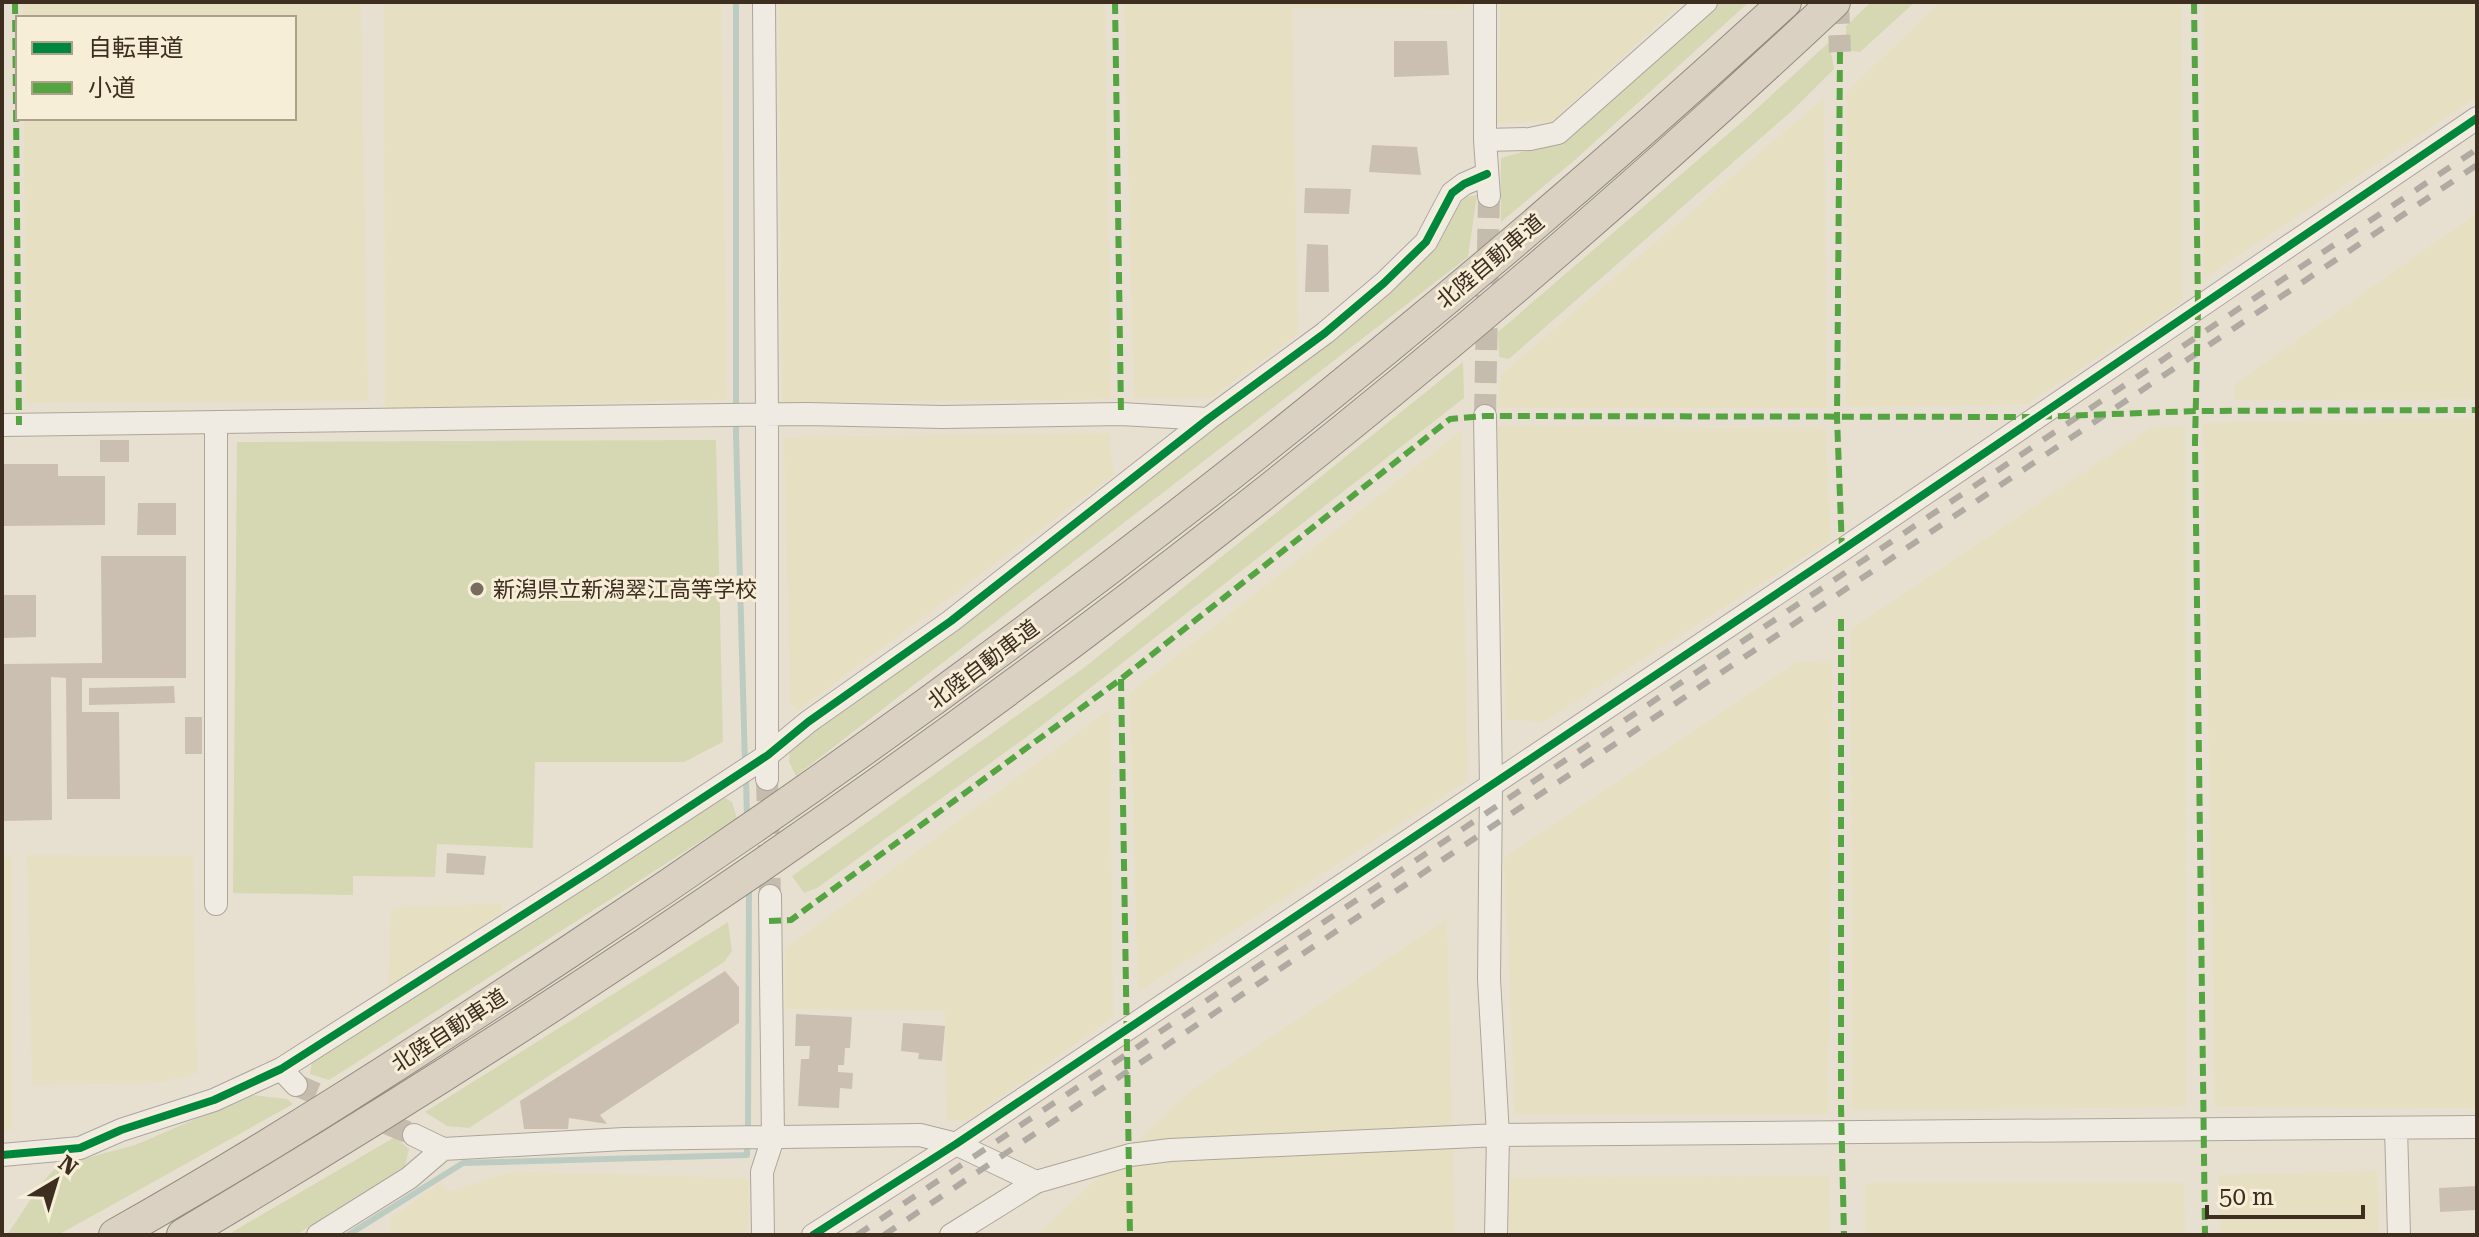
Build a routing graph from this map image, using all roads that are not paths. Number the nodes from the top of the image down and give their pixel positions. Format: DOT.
graph roads {
  1 [pos="764,2"];
  2 [pos="1485,2"];
  3 [pos="1706,2"];
  4 [pos="1785,2"];
  5 [pos="1834,2"];
  6 [pos="2477,118"];
  7 [pos="1485,140"];
  8 [pos="767,415"];
  9 [pos="1485,416"];
  10 [pos="1208,419"];
  11 [pos="216,423"];
  12 [pos="2,425"];
  13 [pos="768,755"];
  14 [pos="767,779"];
  15 [pos="1491,785"];
  16 [pos="770,896"];
  17 [pos="216,904"];
  18 [pos="2477,1127"];
  19 [pos="2396,1128"];
  20 [pos="414,1135"];
  21 [pos="1498,1135"];
  22 [pos="773,1138"];
  23 [pos="956,1144"];
  24 [pos="443,1149"];
  25 [pos="2,1155"];
  26 [pos="1036,1182"];
  27 [pos="115,1235"];
  28 [pos="183,1235"];
  29 [pos="318,1235"];
  30 [pos="763,1235"];
  31 [pos="813,1235"];
  32 [pos="951,1235"];
  33 [pos="1496,1235"];
  34 [pos="2399,1235"];
  1 -- 8 [label="street"];
  2 -- 7 [label="street"];
  3 -- 7 [label="street"];
  4 -- 27 [label="highway, 北陸自動車道"];
  5 -- 28 [label="highway, 北陸自動車道"];
  6 -- 15 [label="street"];
  7 -- 10 [label="street"];
  8 -- 10 [label="street"];
  8 -- 11 [label="street"];
  8 -- 13 [label="street"];
  9 -- 15 [label="street"];
  10 -- 13 [label="street"];
  11 -- 12 [label="street"];
  11 -- 17 [label="street"];
  13 -- 14 [label="street"];
  13 -- 25 [label="street"];
  15 -- 21 [label="street"];
  15 -- 23 [label="street"];
  16 -- 22 [label="street"];
  18 -- 19 [label="street"];
  19 -- 21 [label="street"];
  19 -- 34 [label="street"];
  20 -- 24 [label="street"];
  21 -- 26 [label="street"];
  21 -- 33 [label="street"];
  22 -- 23 [label="street"];
  22 -- 24 [label="street"];
  22 -- 30 [label="street"];
  23 -- 26 [label="street"];
  23 -- 31 [label="street"];
  24 -- 29 [label="street"];
  26 -- 32 [label="street"];
}
